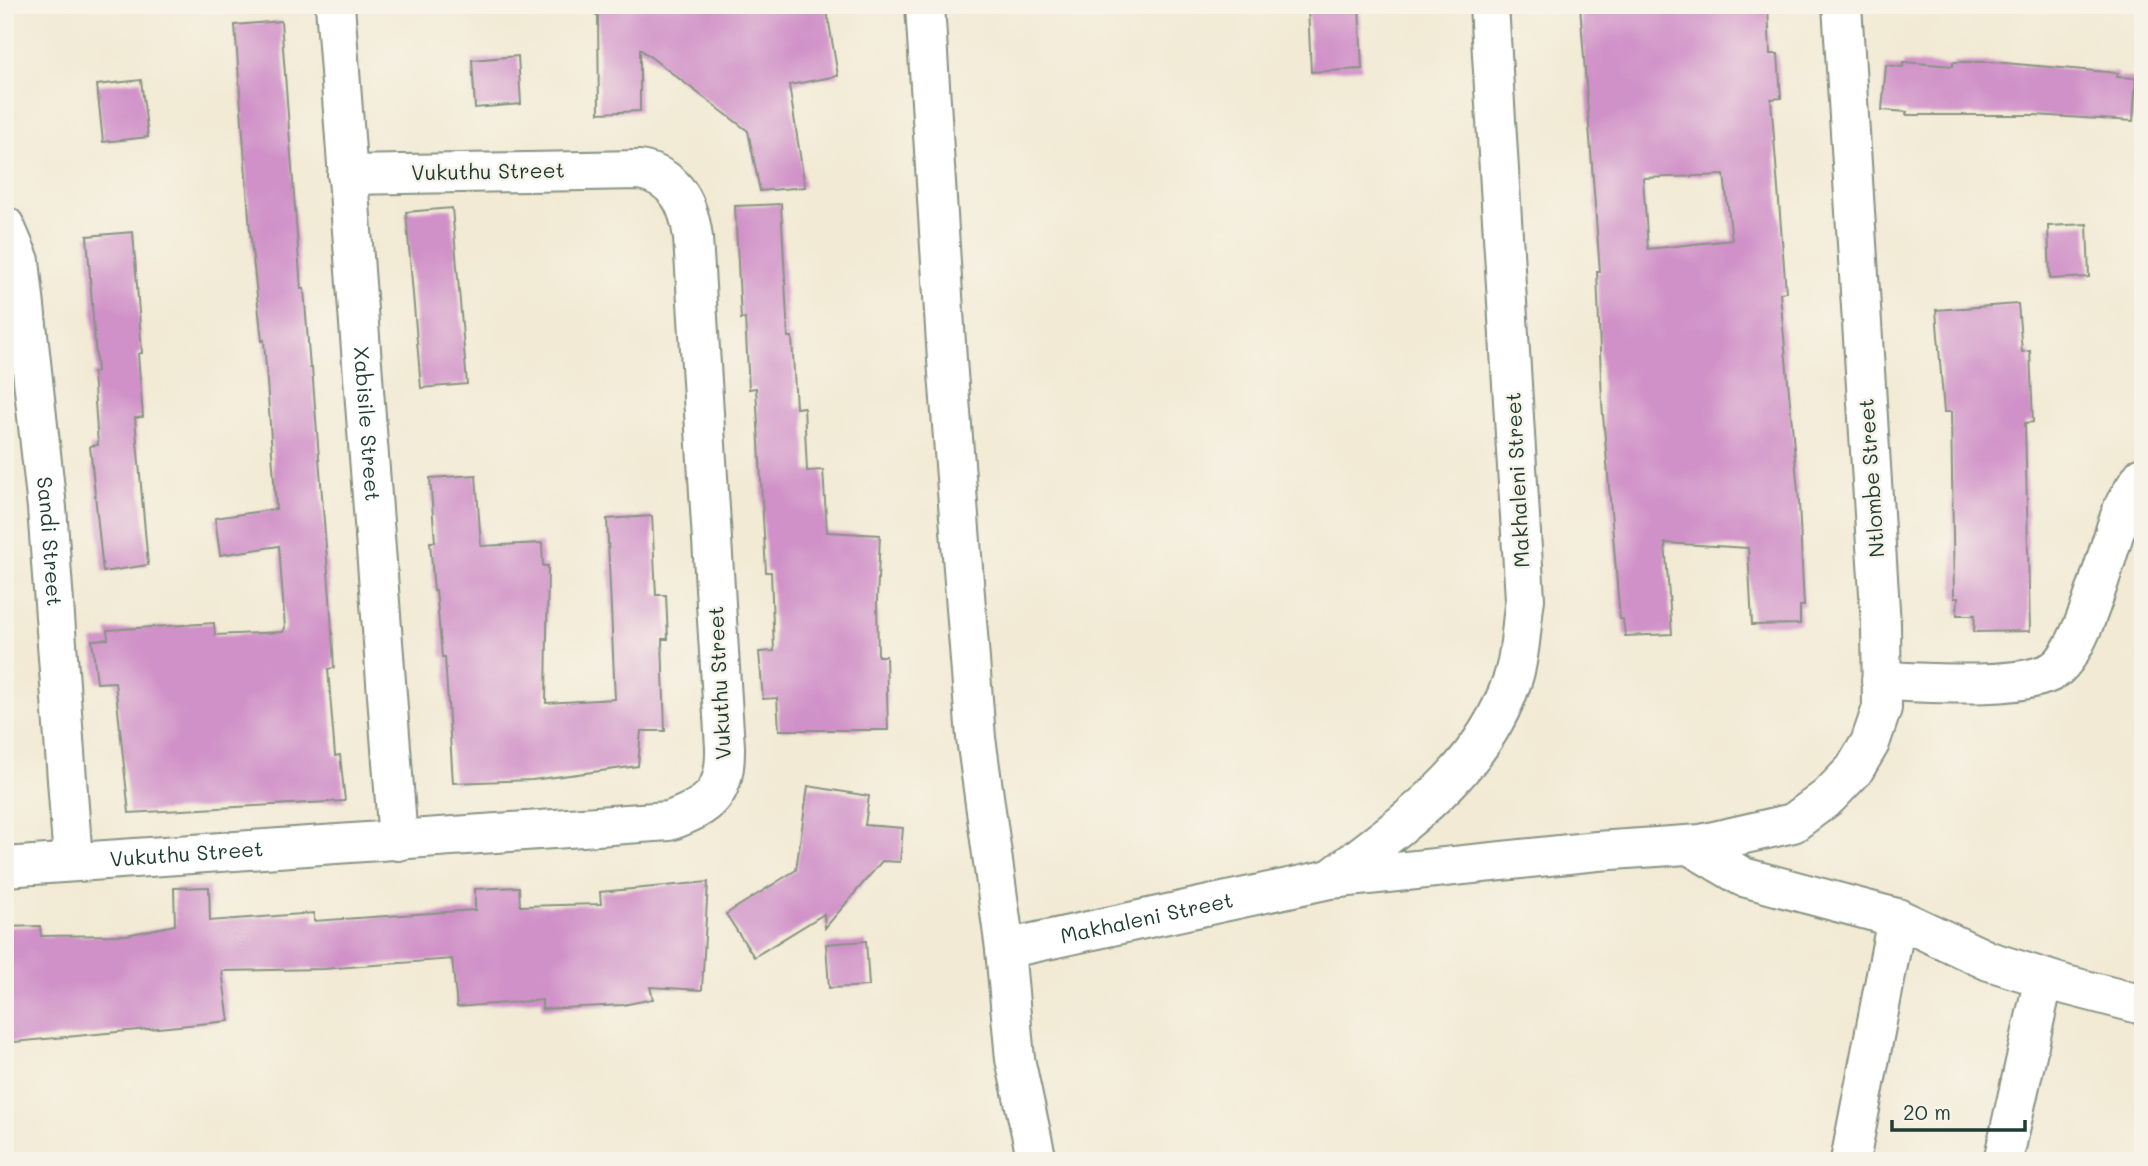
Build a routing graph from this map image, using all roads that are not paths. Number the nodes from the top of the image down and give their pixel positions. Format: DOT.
graph roads {
  1 [pos="335,5"];
  2 [pos="925,5"];
  3 [pos="1489,5"];
  4 [pos="1842,5"];
  5 [pos="347,174"];
  6 [pos="5,226"];
  7 [pos="2143,476"];
  8 [pos="1881,681"];
  9 [pos="398,841"];
  10 [pos="1695,845"];
  11 [pos="73,861"];
  12 [pos="5,867"];
  13 [pos="1330,879"];
  14 [pos="1897,918"];
  15 [pos="1005,949"];
  16 [pos="2044,978"];
  17 [pos="2143,1005"];
  18 [pos="1037,1161"];
  19 [pos="1850,1161"];
  20 [pos="2003,1161"];
  1 -- 5 [label="street, Xabisile Street"];
  2 -- 15 [label="street"];
  3 -- 13 [label="street, Makhaleni Street"];
  4 -- 8 [label="street, Ntlombe Street"];
  5 -- 9 [label="street, Xabisile Street"];
  5 -- 9 [label="street, Vukuthu Street"];
  6 -- 11 [label="street, Sandi Street"];
  7 -- 8 [label="street"];
  8 -- 10 [label="street, Ntlombe Street"];
  9 -- 11 [label="street, Vukuthu Street"];
  10 -- 13 [label="street, Makhaleni Street"];
  10 -- 14 [label="street"];
  11 -- 12 [label="street, Vukuthu Street"];
  13 -- 15 [label="street, Makhaleni Street"];
  14 -- 16 [label="street"];
  14 -- 19 [label="street"];
  15 -- 18 [label="street"];
  16 -- 17 [label="street"];
  16 -- 20 [label="street"];
}
